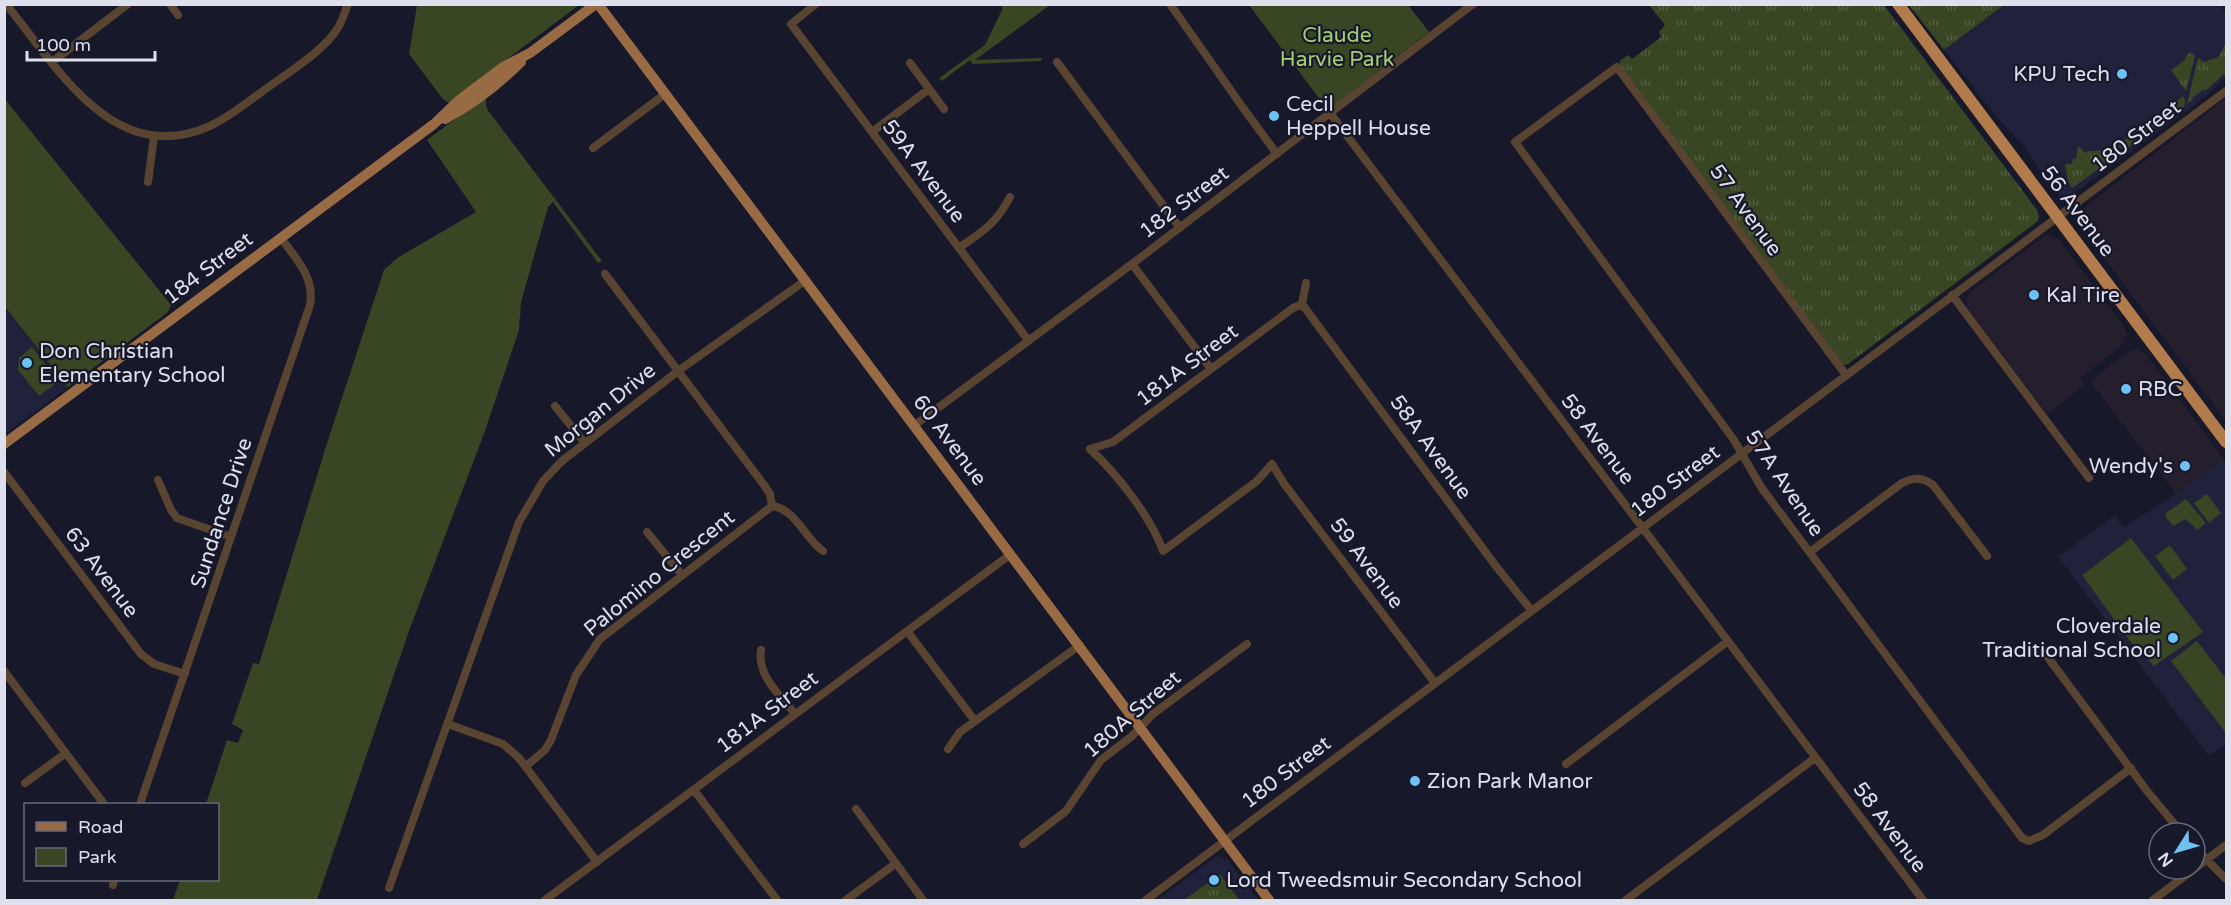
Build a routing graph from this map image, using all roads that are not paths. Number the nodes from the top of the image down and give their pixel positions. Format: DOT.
graph roads {
  1 [pos="6,4"];
  2 [pos="128,4"];
  3 [pos="170,4"];
  4 [pos="348,4"];
  5 [pos="597,4"];
  6 [pos="816,4"];
  7 [pos="1170,4"];
  8 [pos="1898,4"];
  9 [pos="1471,5"];
  10 [pos="178,15"];
  11 [pos="52,62"];
  12 [pos="1057,62"];
  13 [pos="910,63"];
  14 [pos="929,89"];
  15 [pos="2226,91"];
  16 [pos="665,94"];
  17 [pos="944,109"];
  18 [pos="1330,113"];
  19 [pos="872,132"];
  20 [pos="154,136"];
  21 [pos="1515,142"];
  22 [pos="593,148"];
  23 [pos="1277,154"];
  24 [pos="148,182"];
  25 [pos="1010,197"];
  26 [pos="2057,217"];
  27 [pos="1180,228"];
  28 [pos="281,238"];
  29 [pos="959,248"];
  30 [pos="1132,264"];
  31 [pos="605,274"];
  32 [pos="806,280"];
  33 [pos="1306,283"];
  34 [pos="1952,295"];
  35 [pos="1302,304"];
  36 [pos="1028,340"];
  37 [pos="1211,369"];
  38 [pos="678,371"];
  39 [pos="1846,375"];
  40 [pos="555,406"];
  41 [pos="915,425"];
  42 [pos="584,442"];
  43 [pos="2226,442"];
  44 [pos="4,444"];
  45 [pos="1742,454"];
  46 [pos="1272,464"];
  47 [pos="4,472"];
  48 [pos="2090,478"];
  49 [pos="158,480"];
  50 [pos="772,506"];
  51 [pos="1642,528"];
  52 [pos="647,532"];
  53 [pos="231,537"];
  54 [pos="823,551"];
  55 [pos="1810,552"];
  56 [pos="1011,554"];
  57 [pos="1986,556"];
  58 [pos="682,576"];
  59 [pos="1532,611"];
  60 [pos="907,631"];
  61 [pos="1728,641"];
  62 [pos="1247,644"];
  63 [pos="1080,645"];
  64 [pos="761,650"];
  65 [pos="2044,652"];
  66 [pos="4,671"];
  67 [pos="185,674"];
  68 [pos="1435,683"];
  69 [pos="795,714"];
  70 [pos="975,721"];
  71 [pos="448,724"];
  72 [pos="1140,727"];
  73 [pos="948,749"];
  74 [pos="66,753"];
  75 [pos="1815,758"];
  76 [pos="1566,764"];
  77 [pos="526,766"];
  78 [pos="2131,768"];
  79 [pos="25,783"];
  80 [pos="694,790"];
  81 [pos="103,803"];
  82 [pos="140,803"];
  83 [pos="856,809"];
  84 [pos="2173,821"];
  85 [pos="1225,841"];
  86 [pos="1023,844"];
  87 [pos="2226,845"];
  88 [pos="2208,860"];
  89 [pos="597,862"];
  90 [pos="895,864"];
  91 [pos="2226,879"];
  92 [pos="389,888"];
  93 [pos="545,900"];
  94 [pos="777,900"];
  95 [pos="846,900"];
  96 [pos="922,900"];
  97 [pos="1146,900"];
  98 [pos="1269,900"];
  99 [pos="1626,900"];
  100 [pos="1923,900"];
  101 [pos="2153,900"];
  1 -- 11 [label="street"];
  2 -- 11 [label="street"];
  3 -- 10 [label="street"];
  4 -- 20 [label="street"];
  5 -- 16 [label="main road, 60 Avenue"];
  5 -- 28 [label="main road, 184 Street"];
  6 -- 19 [label="street, 59A Avenue"];
  7 -- 23 [label="street"];
  8 -- 26 [label="highway, 56 Avenue"];
  9 -- 18 [label="street, 182 Street"];
  11 -- 20 [label="street"];
  12 -- 27 [label="street"];
  13 -- 14 [label="street"];
  14 -- 17 [label="street"];
  14 -- 19 [label="street"];
  15 -- 26 [label="street, 180 Street"];
  16 -- 22 [label="street"];
  16 -- 32 [label="main road, 60 Avenue"];
  18 -- 23 [label="street, 182 Street"];
  18 -- 51 [label="street, 58 Avenue"];
  19 -- 29 [label="street, 59A Avenue"];
  20 -- 24 [label="street"];
  21 -- 39 [label="street, 57 Avenue"];
  21 -- 45 [label="street, 57A Avenue"];
  23 -- 27 [label="street, 182 Street"];
  25 -- 29 [label="street"];
  26 -- 34 [label="street, 180 Street"];
  26 -- 43 [label="highway, 56 Avenue"];
  27 -- 30 [label="street, 182 Street"];
  28 -- 44 [label="main road, 184 Street"];
  28 -- 53 [label="street, Sundance Drive"];
  29 -- 36 [label="street, 59A Avenue"];
  30 -- 36 [label="street, 182 Street"];
  30 -- 37 [label="street"];
  31 -- 38 [label="street"];
  32 -- 38 [label="street, Morgan Drive"];
  32 -- 41 [label="main road, 60 Avenue"];
  33 -- 35 [label="street"];
  34 -- 39 [label="street, 180 Street"];
  34 -- 48 [label="street"];
  35 -- 37 [label="street, 181A Street"];
  35 -- 59 [label="street, 58A Avenue"];
  36 -- 41 [label="street, 182 Street"];
  37 -- 46 [label="street, 181A Street"];
  38 -- 42 [label="street, Morgan Drive"];
  38 -- 50 [label="street"];
  39 -- 45 [label="street, 180 Street"];
  40 -- 42 [label="street"];
  41 -- 56 [label="main road, 60 Avenue"];
  42 -- 71 [label="street, Morgan Drive"];
  45 -- 51 [label="street, 180 Street"];
  45 -- 55 [label="street, 57A Avenue"];
  46 -- 68 [label="street, 59 Avenue"];
  47 -- 67 [label="street, 63 Avenue"];
  49 -- 53 [label="street"];
  50 -- 54 [label="street"];
  50 -- 58 [label="street, Palomino Crescent"];
  51 -- 59 [label="street, 180 Street"];
  51 -- 61 [label="street, 58 Avenue"];
  52 -- 58 [label="street"];
  53 -- 67 [label="street, Sundance Drive"];
  55 -- 57 [label="street"];
  55 -- 78 [label="street, 57A Avenue"];
  56 -- 60 [label="street, 181A Street"];
  56 -- 63 [label="main road, 60 Avenue"];
  58 -- 77 [label="street, Palomino Crescent"];
  59 -- 68 [label="street, 180 Street"];
  60 -- 69 [label="street, 181A Street"];
  60 -- 70 [label="street"];
  61 -- 75 [label="street, 58 Avenue"];
  61 -- 76 [label="street"];
  62 -- 72 [label="street, 180A Street"];
  63 -- 70 [label="street"];
  63 -- 72 [label="main road, 60 Avenue"];
  64 -- 69 [label="street"];
  65 -- 78 [label="street"];
  66 -- 74 [label="street"];
  67 -- 82 [label="street, Sundance Drive"];
  68 -- 85 [label="street, 180 Street"];
  69 -- 80 [label="street, 181A Street"];
  70 -- 73 [label="street"];
  71 -- 77 [label="street"];
  71 -- 92 [label="street, Morgan Drive"];
  72 -- 85 [label="main road, 60 Avenue"];
  72 -- 86 [label="street, 180A Street"];
  74 -- 79 [label="street"];
  74 -- 81 [label="street"];
  75 -- 99 [label="street"];
  75 -- 100 [label="street, 58 Avenue"];
  77 -- 89 [label="street"];
  78 -- 84 [label="street"];
  80 -- 89 [label="street, 181A Street"];
  80 -- 94 [label="street"];
  83 -- 90 [label="street"];
  85 -- 97 [label="street, 180 Street"];
  85 -- 98 [label="main road, 60 Avenue"];
  87 -- 88 [label="street"];
  88 -- 91 [label="street"];
  88 -- 101 [label="street"];
  89 -- 93 [label="street, 181A Street"];
  90 -- 95 [label="street"];
  90 -- 96 [label="street"];
}
